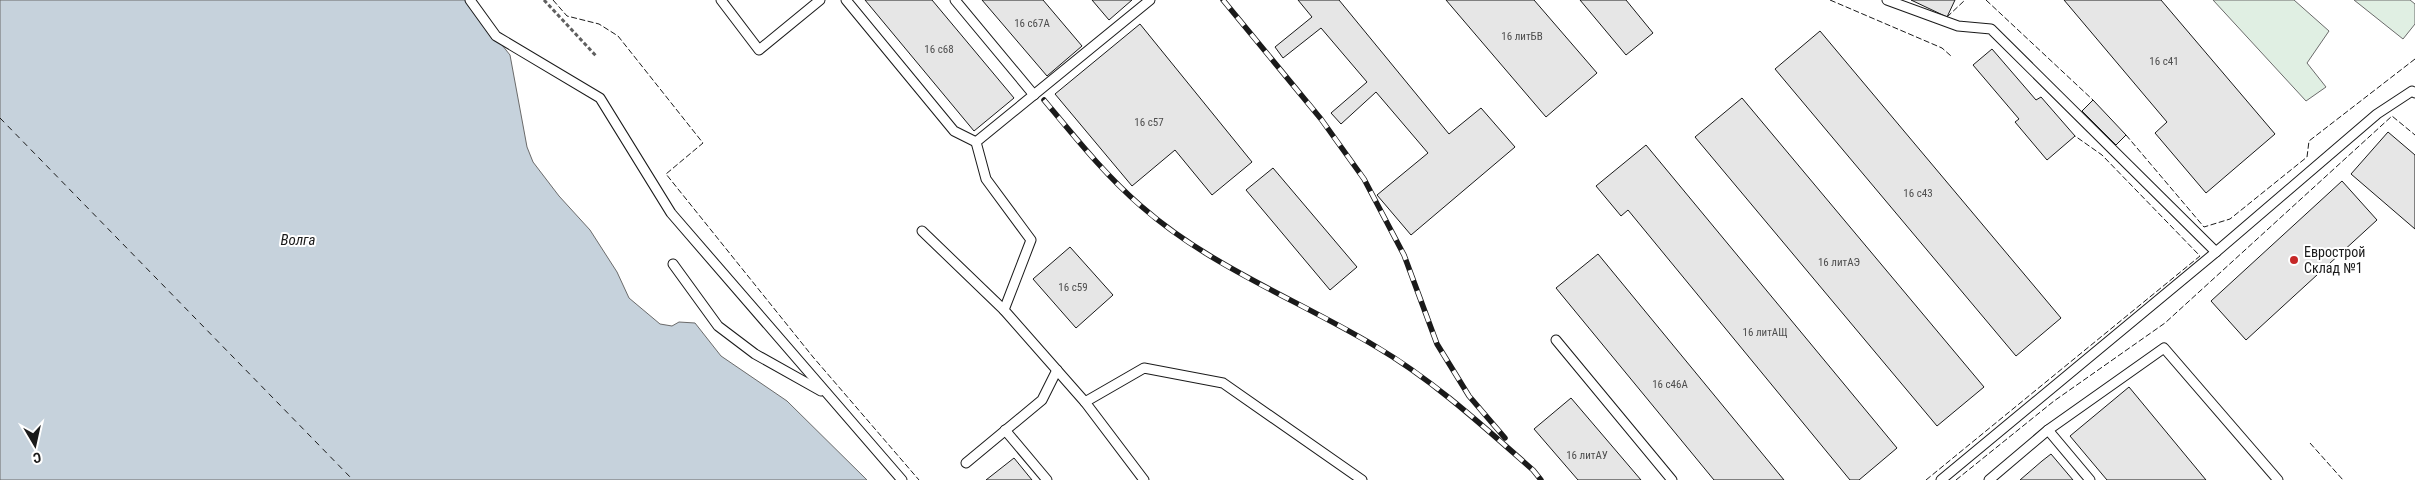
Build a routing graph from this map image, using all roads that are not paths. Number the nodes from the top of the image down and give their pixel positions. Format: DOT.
graph roads {
  1 [pos="470,0"];
  2 [pos="721,0"];
  3 [pos="820,0"];
  4 [pos="846,0"];
  5 [pos="955,0"];
  6 [pos="1150,0"];
  7 [pos="1887,0"];
  8 [pos="2415,93"];
  9 [pos="1034,95"];
  10 [pos="976,142"];
  11 [pos="922,231"];
  12 [pos="2216,252"];
  13 [pos="673,264"];
  14 [pos="1004,310"];
  15 [pos="1556,340"];
  16 [pos="1057,370"];
  17 [pos="827,395"];
  18 [pos="1085,402"];
  19 [pos="1005,430"];
  20 [pos="2048,430"];
  21 [pos="966,463"];
  22 [pos="902,480"];
  23 [pos="1047,480"];
  24 [pos="1144,480"];
  25 [pos="1362,480"];
  26 [pos="1672,480"];
  27 [pos="1941,480"];
  28 [pos="1989,480"];
  29 [pos="2090,480"];
  30 [pos="2278,480"];
  1 -- 17 [label="lane"];
  2 -- 3 [label="lane"];
  4 -- 10 [label="lane"];
  5 -- 9 [label="lane"];
  6 -- 9 [label="lane"];
  7 -- 12 [label="lane"];
  8 -- 12 [label="lane"];
  9 -- 10 [label="lane"];
  10 -- 14 [label="lane"];
  11 -- 14 [label="lane"];
  12 -- 27 [label="lane"];
  13 -- 17 [label="lane"];
  14 -- 16 [label="lane"];
  15 -- 26 [label="lane"];
  16 -- 18 [label="lane"];
  16 -- 19 [label="lane"];
  17 -- 22 [label="lane"];
  18 -- 24 [label="lane"];
  18 -- 25 [label="lane"];
  19 -- 21 [label="lane"];
  19 -- 23 [label="lane"];
  20 -- 28 [label="lane"];
  20 -- 29 [label="lane"];
  20 -- 30 [label="lane"];
}
